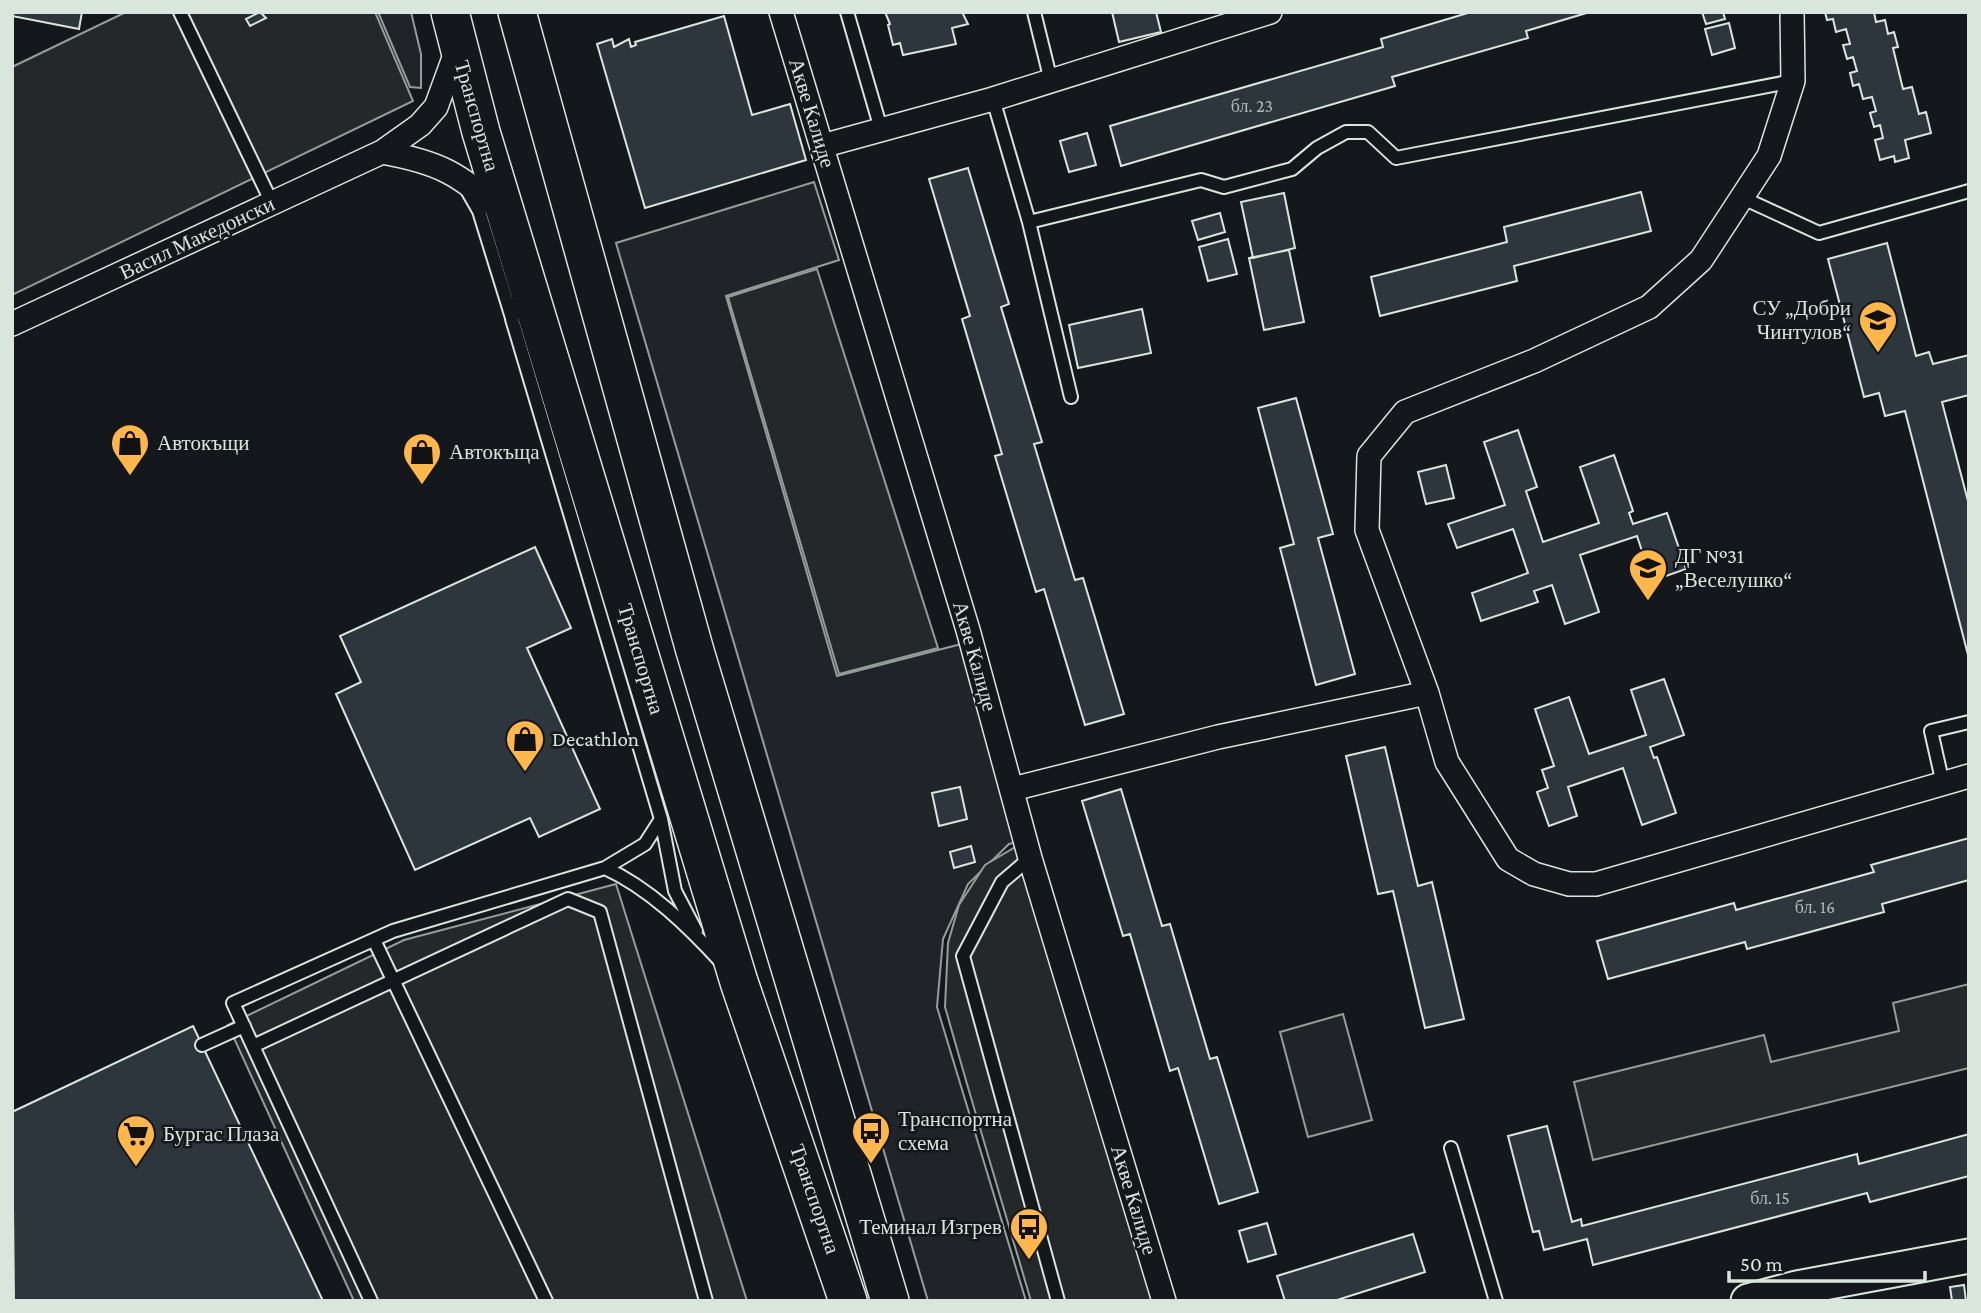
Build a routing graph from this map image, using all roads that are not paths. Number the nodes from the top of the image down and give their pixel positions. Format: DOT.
graph roads {
  1 [pos="180,12"];
  2 [pos="450,12"];
  3 [pos="517,12"];
  4 [pos="781,12"];
  5 [pos="847,12"];
  6 [pos="1034,12"];
  7 [pos="1270,12"];
  8 [pos="1792,12"];
  9 [pos="458,47"];
  10 [pos="1051,81"];
  11 [pos="1793,81"];
  12 [pos="993,99"];
  13 [pos="881,129"];
  14 [pos="822,146"];
  15 [pos="382,152"];
  16 [pos="458,174"];
  17 [pos="1969,191"];
  18 [pos="1743,198"];
  19 [pos="272,203"];
  20 [pos="505,213"];
  21 [pos="1029,222"];
  22 [pos="525,278"];
  23 [pos="512,318"];
  24 [pos="12,324"];
  25 [pos="1071,397"];
  26 [pos="1427,693"];
  27 [pos="1969,722"];
  28 [pos="1969,776"];
  29 [pos="1943,784"];
  30 [pos="1013,789"];
  31 [pos="661,819"];
  32 [pos="1030,858"];
  33 [pos="605,868"];
  34 [pos="374,940"];
  35 [pos="701,941"];
  36 [pos="394,980"];
  37 [pos="740,982"];
  38 [pos="244,1026"];
  39 [pos="202,1045"];
  40 [pos="253,1046"];
  41 [pos="1451,1148"];
  42 [pos="1969,1256"];
  43 [pos="372,1301"];
  44 [pos="546,1301"];
  45 [pos="706,1301"];
  46 [pos="848,1301"];
  47 [pos="890,1301"];
  48 [pos="1058,1301"];
  49 [pos="1164,1301"];
  50 [pos="1496,1301"];
  51 [pos="1748,1301"];
  1 -- 19 [label="lane"];
  2 -- 9 [label="main road, Транспортна"];
  3 -- 47 [label="main road, Транспортна"];
  4 -- 14 [label="street, Акве Калиде"];
  5 -- 13 [label="lane"];
  6 -- 10 [label="lane"];
  7 -- 10 [label="street"];
  8 -- 11 [label="street"];
  9 -- 15 [label="street, Васил Македонски"];
  9 -- 20 [label="main road, Транспортна"];
  10 -- 12 [label="street"];
  11 -- 18 [label="street"];
  11 -- 21 [label="lane"];
  12 -- 13 [label="street"];
  12 -- 21 [label="lane"];
  13 -- 14 [label="street"];
  14 -- 30 [label="street, Акве Калиде"];
  15 -- 16 [label="street"];
  15 -- 19 [label="street, Васил Македонски"];
  16 -- 20 [label="street"];
  16 -- 23 [label="lane"];
  17 -- 18 [label="lane"];
  18 -- 26 [label="street"];
  19 -- 24 [label="street, Васил Македонски"];
  20 -- 22 [label="main road, Транспортна"];
  21 -- 25 [label="lane"];
  22 -- 23 [label="lane"];
  22 -- 37 [label="main road, Транспортна"];
  23 -- 31 [label="lane"];
  26 -- 29 [label="street"];
  26 -- 30 [label="street"];
  27 -- 29 [label="lane"];
  28 -- 29 [label="street"];
  30 -- 32 [label="street, Акве Калиде"];
  31 -- 33 [label="lane"];
  31 -- 35 [label="lane"];
  32 -- 48 [label="lane"];
  32 -- 49 [label="street, Акве Калиде"];
  33 -- 34 [label="lane"];
  33 -- 35 [label="lane"];
  34 -- 36 [label="lane"];
  34 -- 38 [label="lane"];
  35 -- 37 [label="lane"];
  36 -- 40 [label="lane"];
  36 -- 44 [label="lane"];
  36 -- 45 [label="lane"];
  37 -- 46 [label="main road, Транспортна"];
  38 -- 39 [label="lane"];
  38 -- 40 [label="lane"];
  40 -- 43 [label="lane"];
  41 -- 50 [label="lane"];
  42 -- 51 [label="street"];
}
